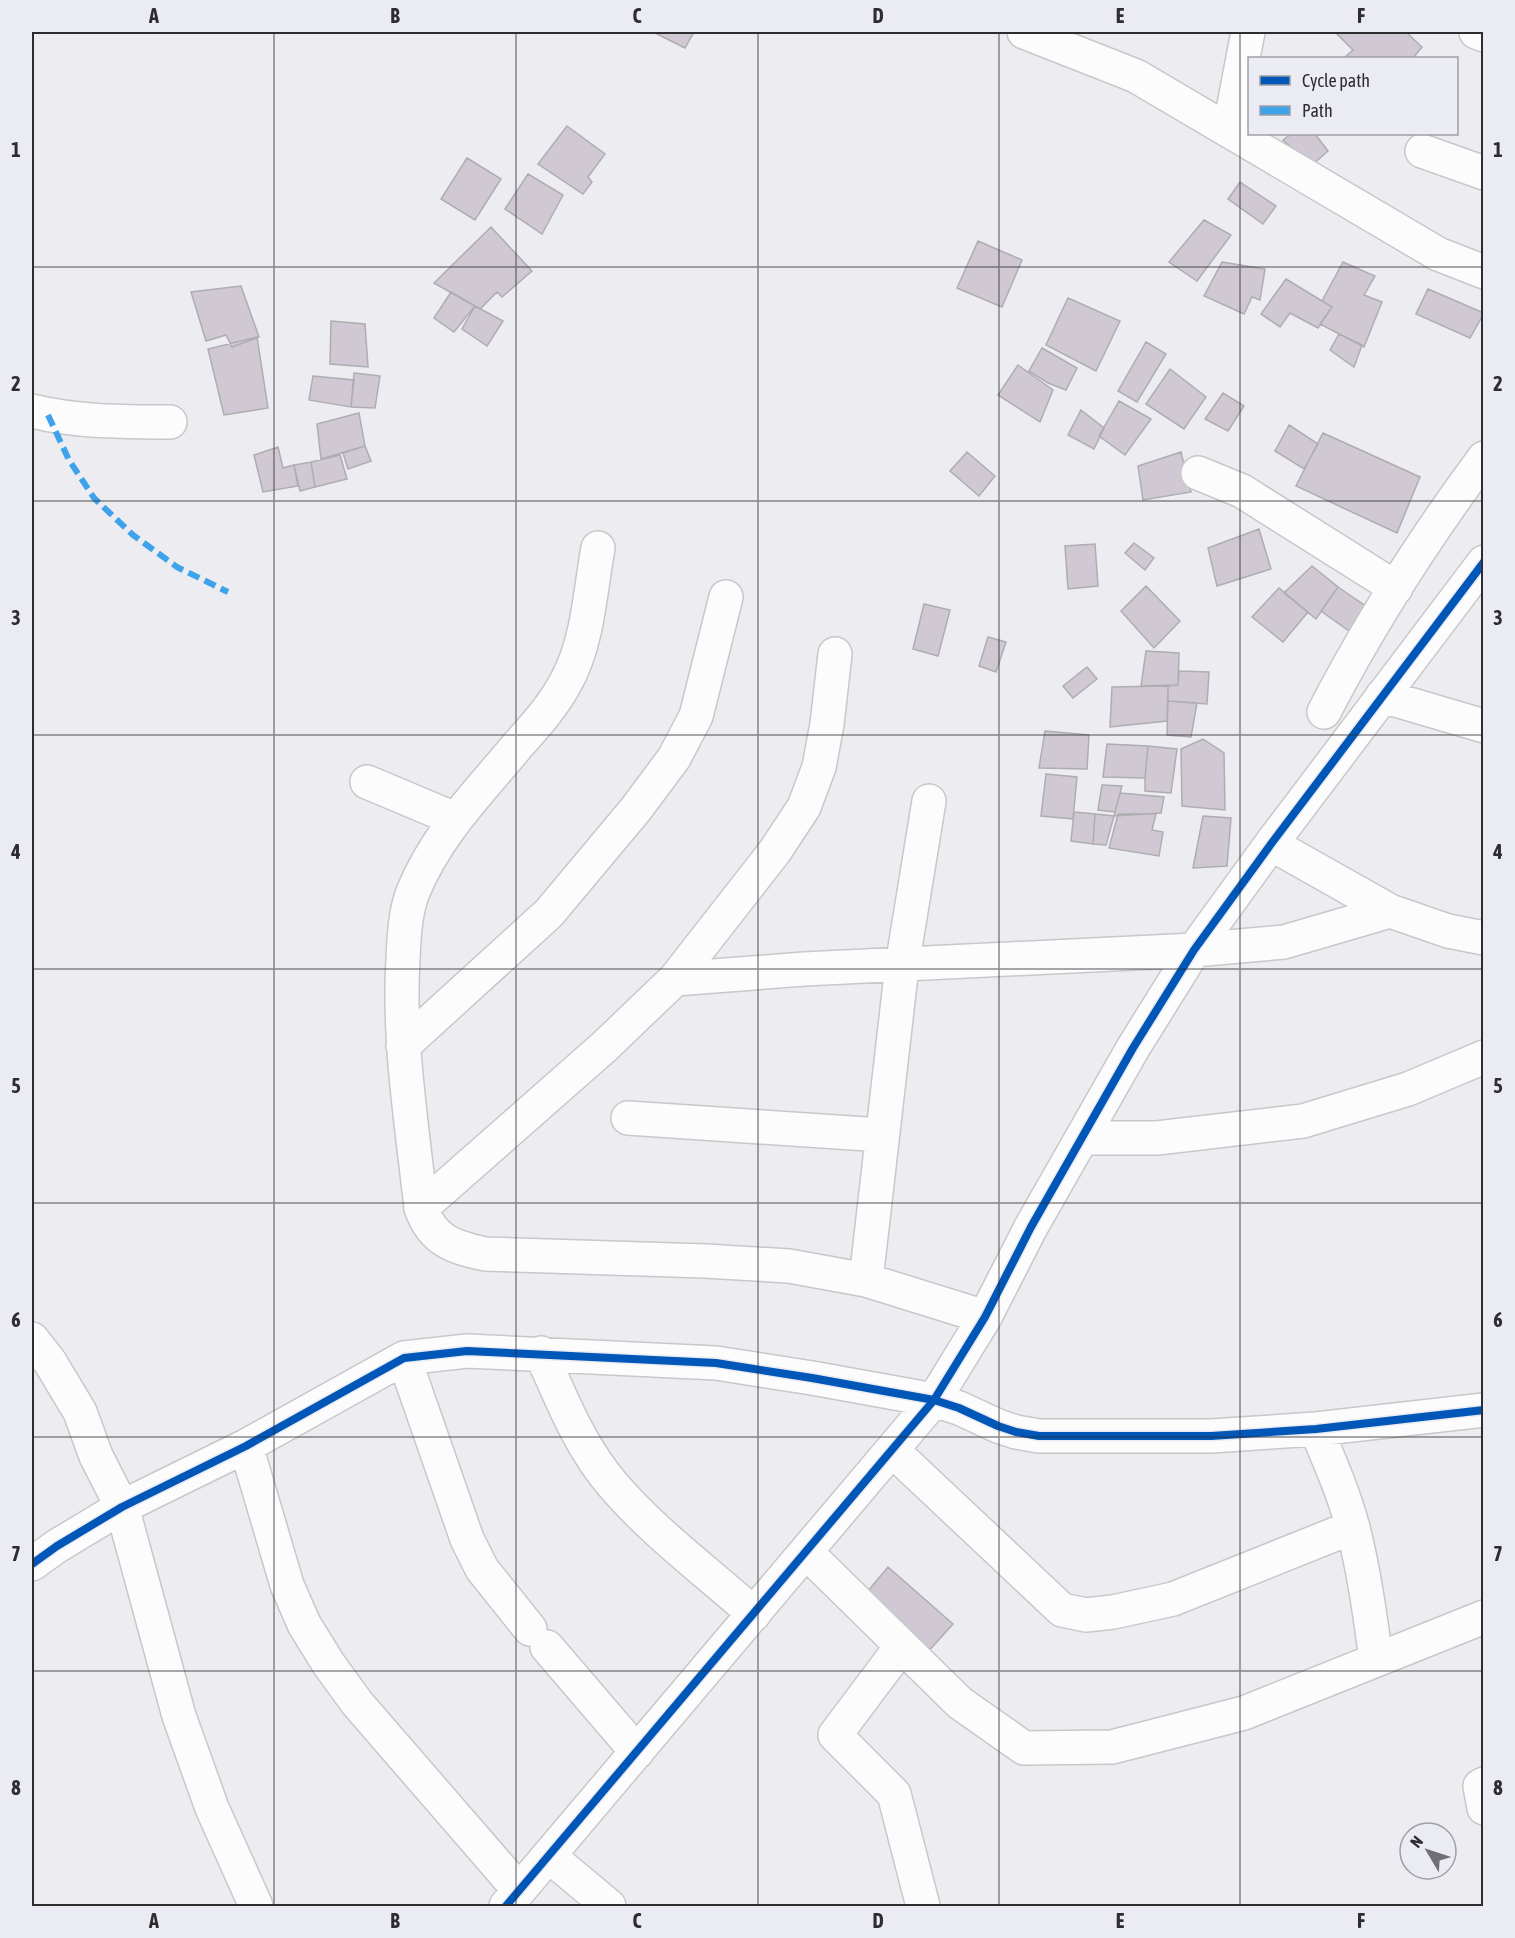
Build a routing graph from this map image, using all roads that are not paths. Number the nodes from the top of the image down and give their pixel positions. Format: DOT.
graph roads {
  1 [pos="1024,32"];
  2 [pos="1248,32"];
  3 [pos="1476,32"];
  4 [pos="1484,35"];
  5 [pos="1228,131"];
  6 [pos="1422,151"];
  7 [pos="1484,173"];
  8 [pos="1484,272"];
  9 [pos="32,411"];
  10 [pos="170,422"];
  11 [pos="1484,458"];
  12 [pos="1198,473"];
  13 [pos="597,548"];
  14 [pos="1484,562"];
  15 [pos="1396,588"];
  16 [pos="726,597"];
  17 [pos="835,654"];
  18 [pos="1382,696"];
  19 [pos="1324,712"];
  20 [pos="1484,726"];
  21 [pos="367,782"];
  22 [pos="929,801"];
  23 [pos="455,819"];
  24 [pos="1271,844"];
  25 [pos="1390,911"];
  26 [pos="1484,938"];
  27 [pos="1194,951"];
  28 [pos="902,966"];
  29 [pos="675,979"];
  30 [pos="403,1046"];
  31 [pos="1484,1057"];
  32 [pos="628,1119"];
  33 [pos="882,1135"];
  34 [pos="1082,1138"];
  35 [pos="421,1208"];
  36 [pos="866,1280"];
  37 [pos="985,1317"];
  38 [pos="32,1339"];
  39 [pos="541,1353"];
  40 [pos="405,1358"];
  41 [pos="934,1400"];
  42 [pos="1484,1410"];
  43 [pos="1316,1429"];
  44 [pos="246,1446"];
  45 [pos="892,1450"];
  46 [pos="123,1507"];
  47 [pos="1353,1527"];
  48 [pos="806,1552"];
  49 [pos="32,1564"];
  50 [pos="754,1614"];
  51 [pos="1484,1617"];
  52 [pos="901,1647"];
  53 [pos="1376,1659"];
  54 [pos="637,1752"];
  55 [pos="1484,1784"];
  56 [pos="1484,1808"];
  57 [pos="549,1856"];
  58 [pos="512,1898"];
  59 [pos="256,1906"];
  60 [pos="609,1906"];
  61 [pos="923,1906"];
  1 -- 5 [label="street"];
  2 -- 5 [label="street"];
  3 -- 4 [label="street"];
  5 -- 8 [label="street"];
  6 -- 7 [label="street"];
  9 -- 10 [label="street"];
  11 -- 15 [label="street"];
  12 -- 15 [label="street"];
  13 -- 23 [label="street"];
  14 -- 18 [label="street"];
  15 -- 19 [label="street"];
  16 -- 30 [label="street"];
  17 -- 29 [label="street"];
  18 -- 20 [label="street"];
  18 -- 24 [label="street"];
  21 -- 23 [label="street"];
  22 -- 28 [label="street"];
  23 -- 30 [label="street"];
  24 -- 25 [label="street"];
  24 -- 27 [label="street"];
  25 -- 26 [label="street"];
  25 -- 27 [label="street"];
  27 -- 28 [label="street"];
  27 -- 34 [label="street"];
  28 -- 29 [label="street"];
  28 -- 33 [label="street"];
  29 -- 35 [label="street"];
  30 -- 35 [label="street"];
  31 -- 34 [label="street"];
  32 -- 33 [label="street"];
  33 -- 36 [label="street"];
  34 -- 37 [label="street"];
  35 -- 36 [label="street"];
  36 -- 37 [label="street"];
  37 -- 41 [label="street"];
  38 -- 46 [label="street"];
  39 -- 40 [label="street"];
  39 -- 41 [label="street"];
  39 -- 50 [label="street"];
  40 -- 44 [label="street"];
  40 -- 54 [label="street"];
  41 -- 43 [label="street"];
  41 -- 45 [label="street"];
  42 -- 43 [label="street"];
  43 -- 47 [label="street"];
  44 -- 46 [label="street"];
  44 -- 58 [label="street"];
  45 -- 47 [label="street"];
  45 -- 48 [label="street"];
  46 -- 49 [label="street"];
  46 -- 59 [label="street"];
  47 -- 53 [label="street"];
  48 -- 50 [label="street"];
  48 -- 52 [label="street"];
  50 -- 54 [label="street"];
  51 -- 53 [label="street"];
  52 -- 53 [label="street"];
  52 -- 61 [label="street"];
  54 -- 57 [label="street"];
  55 -- 56 [label="street"];
  57 -- 58 [label="street"];
  57 -- 60 [label="street"];
}
